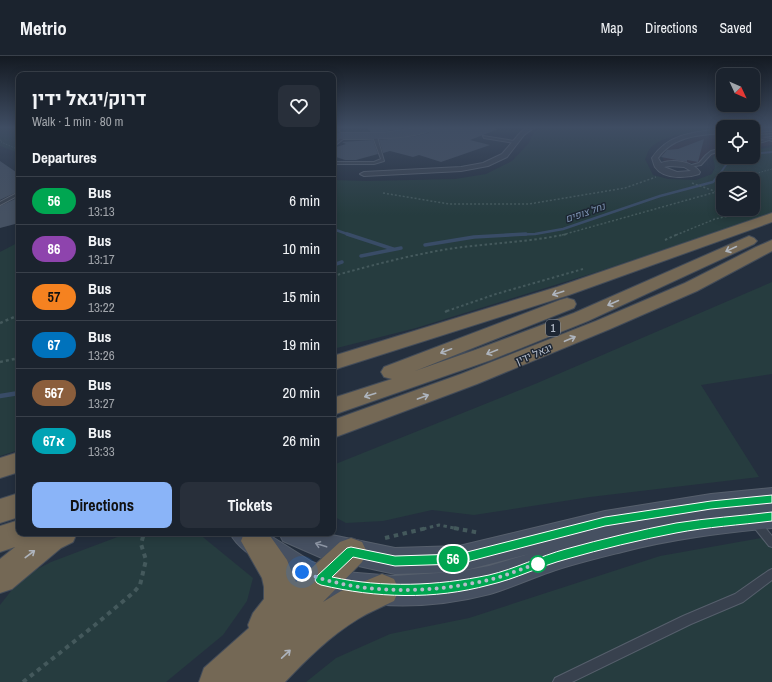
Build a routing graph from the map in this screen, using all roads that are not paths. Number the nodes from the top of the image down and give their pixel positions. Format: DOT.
graph roads {
  1 [pos="382,156"];
  2 [pos="503,156"];
  3 [pos="705,156"];
  4 [pos="655,158"];
  5 [pos="336,163"];
  6 [pos="676,164"];
  7 [pos="690,166"];
  8 [pos="659,167"];
  9 [pos="364,174"];
  10 [pos="16,195"];
  11 [pos="0,204"];
  12 [pos="772,217"];
  13 [pos="772,231"];
  14 [pos="772,245"];
  15 [pos="687,247"];
  16 [pos="772,255"];
  17 [pos="692,286"];
  18 [pos="336,362"];
  19 [pos="336,392"];
  20 [pos="336,406"];
  21 [pos="336,428"];
  22 [pos="16,463"];
  23 [pos="0,468"];
  24 [pos="16,506"];
  25 [pos="0,511"];
  26 [pos="766,511"];
  27 [pos="16,534"];
  28 [pos="56,536"];
  29 [pos="300,536"];
  30 [pos="250,537"];
  31 [pos="0,539"];
  32 [pos="772,543"];
  33 [pos="351,552"];
  34 [pos="772,574"];
  35 [pos="0,578"];
  36 [pos="321,580"];
  37 [pos="382,590"];
  38 [pos="240,674"];
  39 [pos="559,682"];
  1 -- 5 [label="lane"];
  2 -- 9 [label="street"];
  3 -- 7 [label="lane"];
  4 -- 6 [label="street"];
  4 -- 8 [label="street"];
  6 -- 7 [label="street"];
  6 -- 8 [label="street"];
  7 -- 8 [label="street"];
  10 -- 11 [label="lane"];
  12 -- 15 [label="highway"];
  13 -- 20 [label="highway, יגאל ידין / 1, one-way"];
  14 -- 17 [label="highway, יגאל ידין / 1"];
  15 -- 18 [label="highway, one-way"];
  15 -- 19 [label="highway, one-way"];
  16 -- 17 [label="highway"];
  21 -- 17 [label="highway, יגאל ידין / 1, one-way"];
  22 -- 23 [label="highway"];
  24 -- 25 [label="highway"];
  26 -- 32 [label="lane"];
  26 -- 33 [label="street"];
  26 -- 37 [label="street"];
  27 -- 31 [label="highway"];
  35 -- 28 [label="highway, one-way"];
  33 -- 29 [label="street, one-way"];
  30 -- 36 [label="street"];
  30 -- 38 [label="highway"];
  33 -- 36 [label="highway"];
  34 -- 39 [label="lane"];
  36 -- 37 [label="street"];
  36 -- 38 [label="highway"];
  38 -- 37 [label="highway, one-way"];
}
